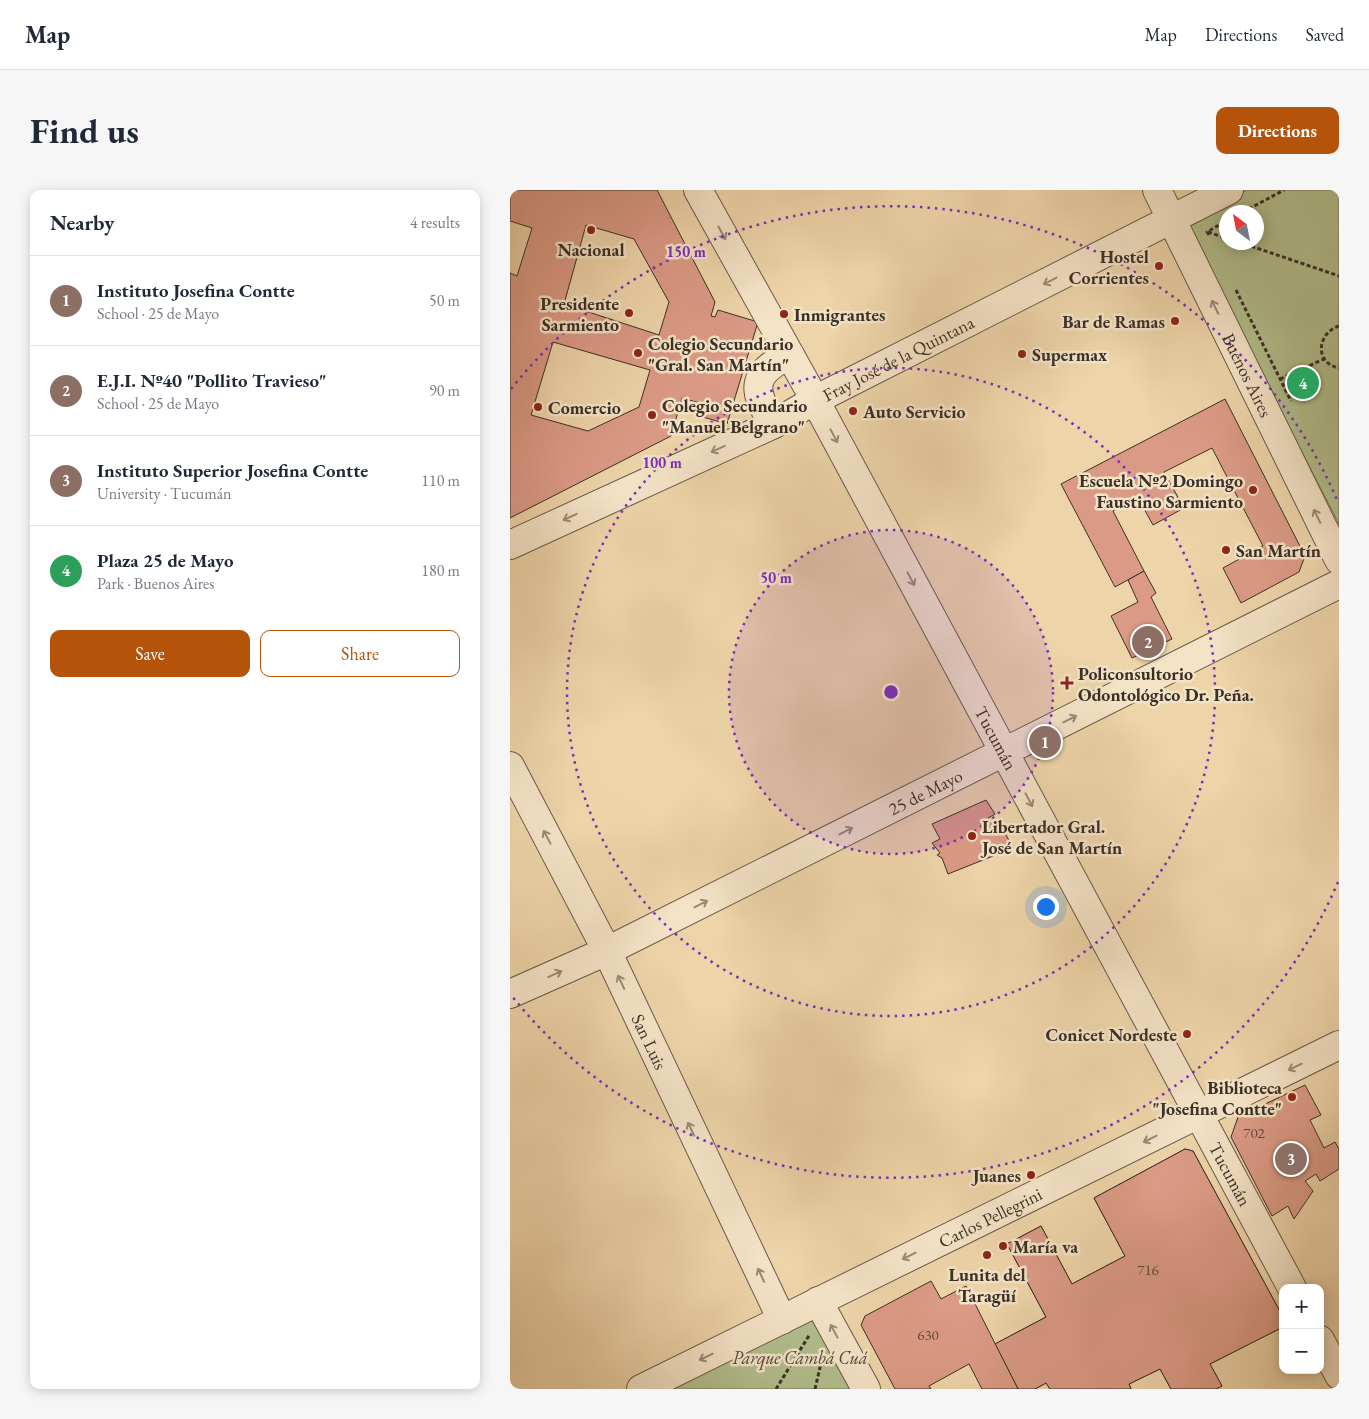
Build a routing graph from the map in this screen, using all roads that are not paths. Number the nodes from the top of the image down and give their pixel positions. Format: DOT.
graph roads {
  1 [pos="698,190"];
  2 [pos="1157,190"];
  3 [pos="1229,190"];
  4 [pos="1171,219"];
  5 [pos="790,355"];
  6 [pos="815,400"];
  7 [pos="774,424"];
  8 [pos="510,545"];
  9 [pos="1339,560"];
  10 [pos="1339,584"];
  11 [pos="1003,752"];
  12 [pos="510,766"];
  13 [pos="607,951"];
  14 [pos="510,994"];
  15 [pos="1339,1045"];
  16 [pos="1198,1115"];
  17 [pos="1290,1284"];
  18 [pos="818,1323"];
  19 [pos="792,1326"];
  20 [pos="1324,1347"];
  21 [pos="1339,1375"];
  22 [pos="641,1389"];
  23 [pos="866,1389"];
  1 -- 5 [label="street, Tucumán, one-way"];
  2 -- 4 [label="street, Buenos Aires"];
  3 -- 4 [label="street, Fray José de la Quintana"];
  4 -- 6 [label="street, Fray José de la Quintana, one-way"];
  9 -- 4 [label="street, Buenos Aires, one-way"];
  5 -- 6 [label="street, Tucumán"];
  5 -- 7 [label="street"];
  6 -- 7 [label="street, Fray José de la Quintana"];
  6 -- 11 [label="street, Tucumán, one-way"];
  7 -- 8 [label="street, Fray José de la Quintana, one-way"];
  11 -- 10 [label="street, 25 de Mayo, one-way"];
  13 -- 11 [label="street, 25 de Mayo, one-way"];
  11 -- 16 [label="street, Tucumán, one-way"];
  13 -- 12 [label="street, San Luis, one-way"];
  14 -- 13 [label="street, 25 de Mayo, one-way"];
  19 -- 13 [label="street, San Luis, one-way"];
  15 -- 16 [label="street, Carlos Pellegrini, one-way"];
  16 -- 17 [label="street, Tucumán"];
  16 -- 18 [label="street, Carlos Pellegrini, one-way"];
  18 -- 19 [label="street, Carlos Pellegrini"];
  23 -- 18 [label="street, one-way"];
  19 -- 22 [label="street, Carlos Pellegrini, one-way"];
  20 -- 21 [label="street"];
}
